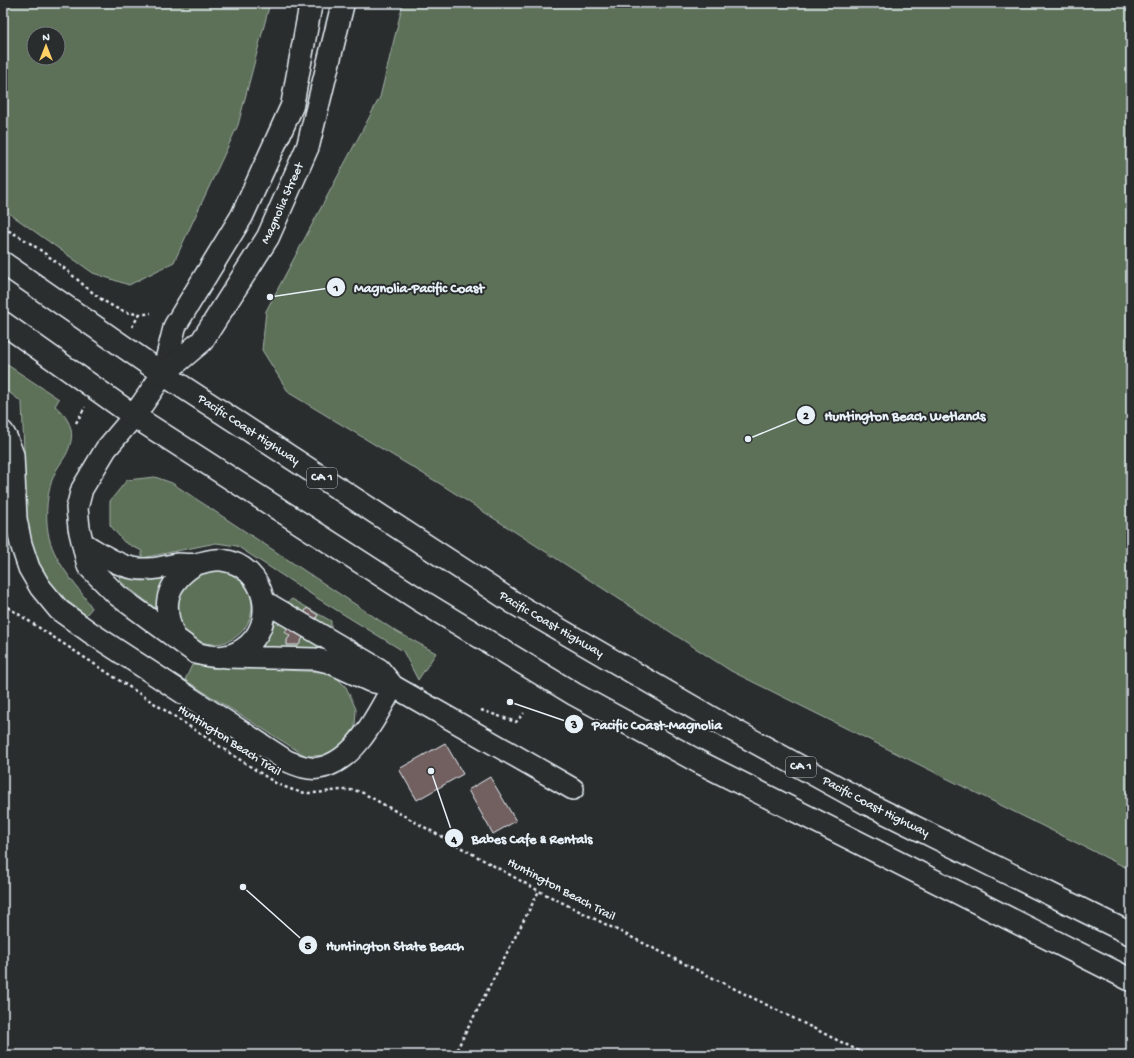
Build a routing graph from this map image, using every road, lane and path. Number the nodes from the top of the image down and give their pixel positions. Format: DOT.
graph roads {
  1 [pos="311,3"];
  2 [pos="343,3"];
  3 [pos="3,228"];
  4 [pos="3,263"];
  5 [pos="151,313"];
  6 [pos="3,323"];
  7 [pos="163,374"];
  8 [pos="134,416"];
  9 [pos="3,432"];
  10 [pos="84,544"];
  11 [pos="196,564"];
  12 [pos="265,602"];
  13 [pos="3,604"];
  14 [pos="175,638"];
  15 [pos="221,657"];
  16 [pos="393,686"];
  17 [pos="474,708"];
  18 [pos="524,713"];
  19 [pos="573,789"];
  20 [pos="539,891"];
  21 [pos="1131,934"];
  22 [pos="1131,980"];
  23 [pos="454,1055"];
  24 [pos="867,1055"];
  1 -- 7 [label="main road, Magnolia Street"];
  2 -- 7 [label="main road, Magnolia Street"];
  3 -- 5 [label="path"];
  4 -- 7 [label="main road, Pacific Coast Highway / CA 1"];
  6 -- 8 [label="main road"];
  7 -- 8 [label="main road, Magnolia Street"];
  7 -- 21 [label="main road, Pacific Coast Highway / CA 1"];
  8 -- 10 [label="lane"];
  8 -- 22 [label="main road"];
  9 -- 16 [label="lane"];
  10 -- 11 [label="lane"];
  10 -- 14 [label="lane"];
  11 -- 12 [label="lane"];
  11 -- 14 [label="lane"];
  12 -- 15 [label="lane"];
  12 -- 16 [label="lane"];
  13 -- 20 [label="path, Huntington Beach Trail"];
  14 -- 15 [label="lane"];
  15 -- 16 [label="lane"];
  16 -- 19 [label="lane"];
  17 -- 18 [label="path"];
  20 -- 23 [label="path"];
  20 -- 24 [label="path, Huntington Beach Trail"];
}
